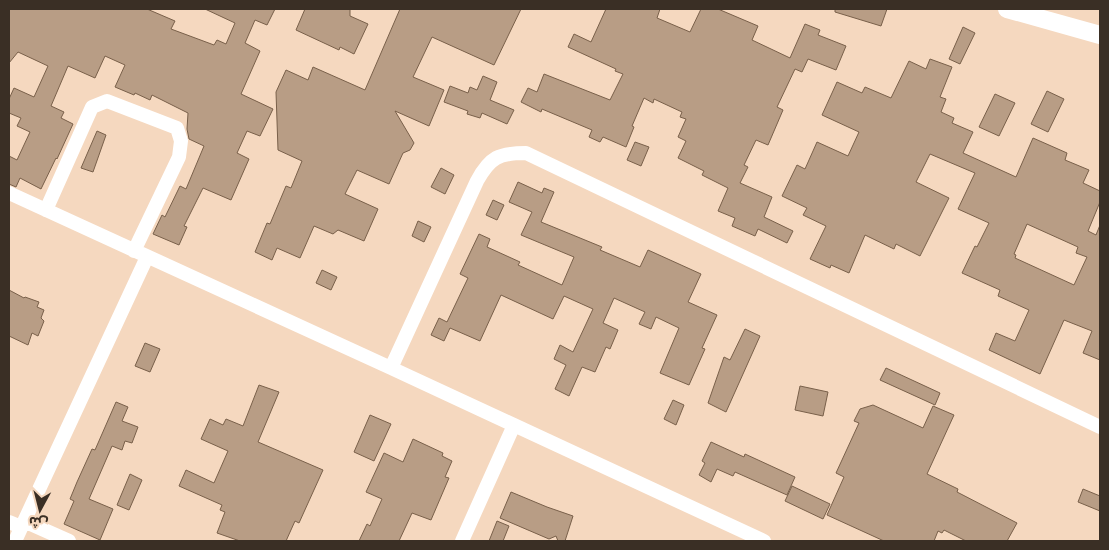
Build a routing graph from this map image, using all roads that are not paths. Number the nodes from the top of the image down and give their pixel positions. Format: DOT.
graph roads {
  1 [pos="1007,9"];
  2 [pos="1100,35"];
  3 [pos="9,193"];
  4 [pos="46,210"];
  5 [pos="134,251"];
  6 [pos="147,257"];
  7 [pos="391,368"];
  8 [pos="514,425"];
  9 [pos="1100,427"];
  10 [pos="18,523"];
  11 [pos="15,541"];
  12 [pos="69,541"];
  13 [pos="462,541"];
  14 [pos="764,541"];
  1 -- 2 [label="street"];
  3 -- 4 [label="street"];
  4 -- 5 [label="street"];
  4 -- 5 [label="street"];
  5 -- 6 [label="street"];
  6 -- 7 [label="street"];
  6 -- 10 [label="street"];
  7 -- 8 [label="street"];
  7 -- 9 [label="street"];
  8 -- 13 [label="street"];
  8 -- 14 [label="street"];
  10 -- 11 [label="street"];
  10 -- 12 [label="street"];
}
